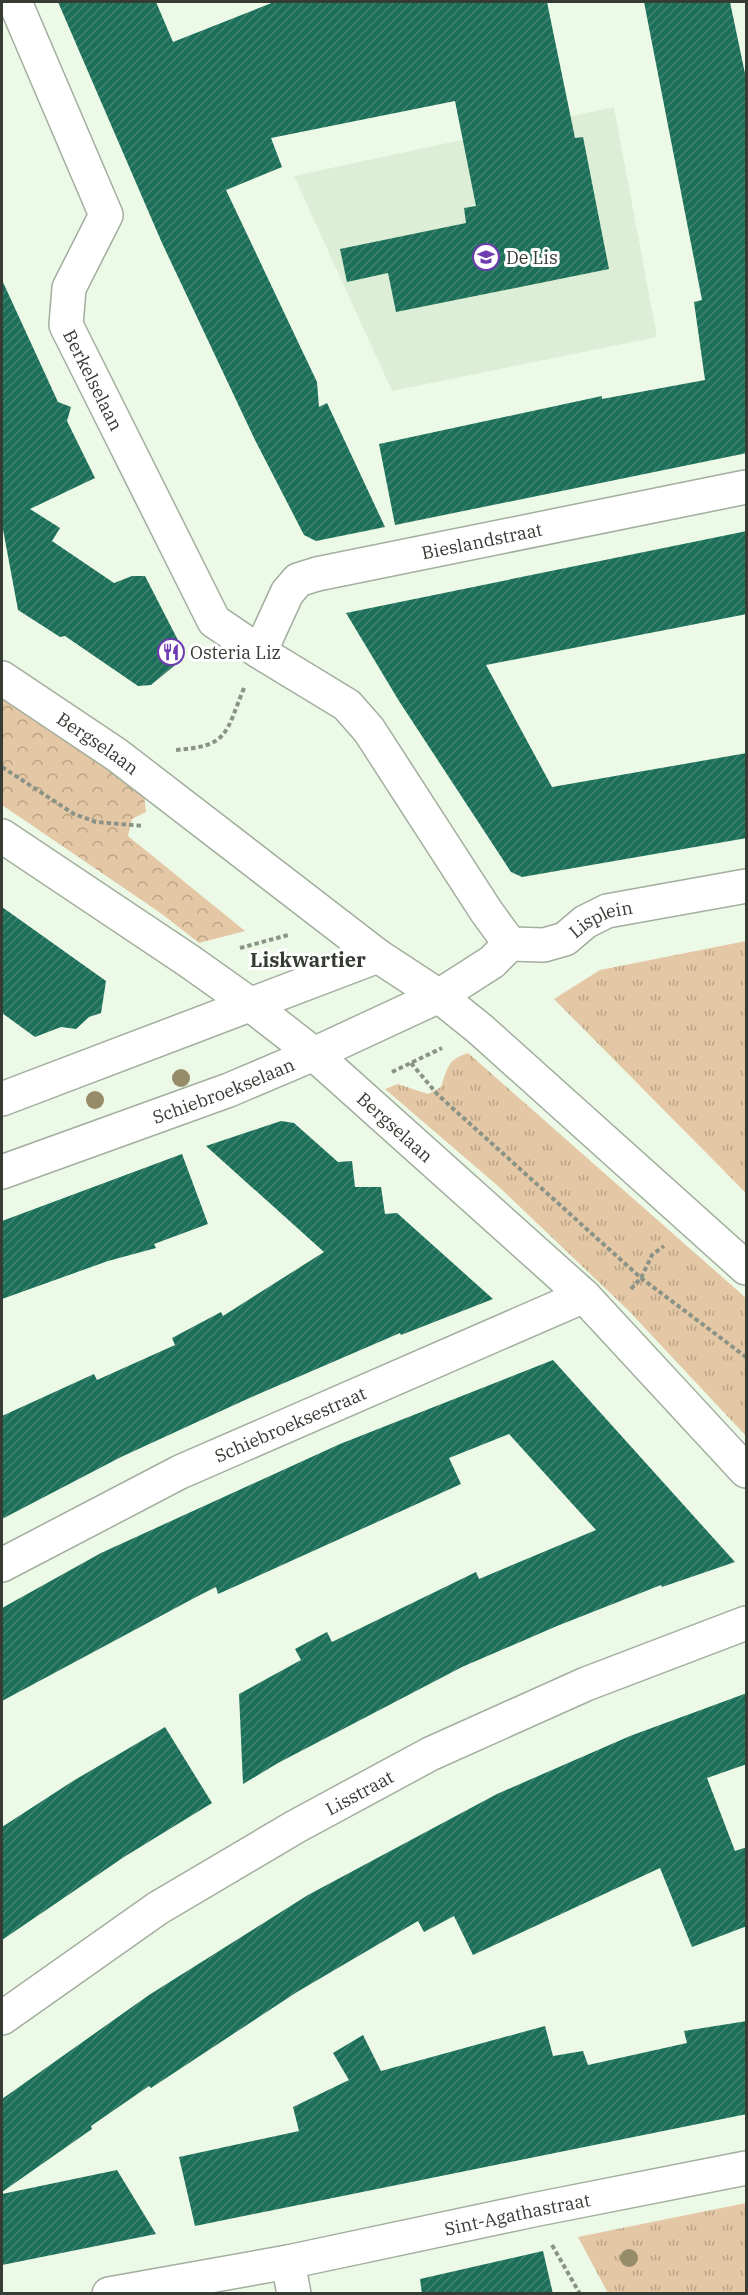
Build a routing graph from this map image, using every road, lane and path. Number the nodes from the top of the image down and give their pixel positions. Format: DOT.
graph roads {
  1 [pos="15,2"];
  2 [pos="747,487"];
  3 [pos="260,652"];
  4 [pos="2,678"];
  5 [pos="117,755"];
  6 [pos="2,767"];
  7 [pos="148,827"];
  8 [pos="2,836"];
  9 [pos="747,886"];
  10 [pos="283,927"];
  11 [pos="510,944"];
  12 [pos="378,956"];
  13 [pos="189,961"];
  14 [pos="440,996"];
  15 [pos="251,1005"];
  16 [pos="480,1029"];
  17 [pos="314,1054"];
  18 [pos="411,1063"];
  19 [pos="356,1090"];
  20 [pos="2,1099"];
  21 [pos="2,1172"];
  22 [pos="695,1222"];
  23 [pos="747,1268"];
  24 [pos="641,1278"];
  25 [pos="584,1296"];
  26 [pos="605,1319"];
  27 [pos="747,1357"];
  28 [pos="747,1471"];
  29 [pos="2,1565"];
  30 [pos="747,1623"];
  31 [pos="2,2018"];
  32 [pos="747,2168"];
  33 [pos="533,2210"];
  34 [pos="288,2262"];
  35 [pos="110,2294"];
  36 [pos="294,2294"];
  37 [pos="580,2294"];
  1 -- 3 [label="street, Berkelselaan"];
  2 -- 3 [label="street, Bieslandstraat"];
  3 -- 5 [label="path"];
  3 -- 11 [label="street"];
  4 -- 5 [label="street, Bergselaan"];
  5 -- 12 [label="street, Bergselaan"];
  6 -- 7 [label="path"];
  8 -- 13 [label="street, Bergselaan"];
  9 -- 11 [label="street, Lisplein"];
  10 -- 13 [label="path"];
  11 -- 14 [label="street"];
  12 -- 14 [label="street, Bergselaan"];
  12 -- 15 [label="street"];
  13 -- 15 [label="street, Bergselaan"];
  14 -- 16 [label="street, Bergselaan"];
  14 -- 17 [label="street, Schiebroekselaan"];
  15 -- 17 [label="street, Bergselaan"];
  15 -- 20 [label="street"];
  16 -- 18 [label="path"];
  16 -- 22 [label="street, Bergselaan"];
  17 -- 19 [label="street, Bergselaan"];
  17 -- 21 [label="street, Schiebroekselaan"];
  18 -- 19 [label="path"];
  18 -- 24 [label="path"];
  19 -- 25 [label="street, Bergselaan"];
  22 -- 23 [label="street, Bergselaan"];
  22 -- 24 [label="path"];
  24 -- 26 [label="path"];
  24 -- 27 [label="path"];
  25 -- 26 [label="street, Bergselaan"];
  25 -- 29 [label="street, Schiebroeksestraat"];
  26 -- 28 [label="street, Bergselaan"];
  30 -- 31 [label="street, Lisstraat"];
  32 -- 33 [label="street, Sint-Agathastraat"];
  33 -- 34 [label="street, Sint-Agathastraat"];
  33 -- 37 [label="path"];
  34 -- 35 [label="street, Sint-Agathastraat"];
  34 -- 36 [label="street"];
}
